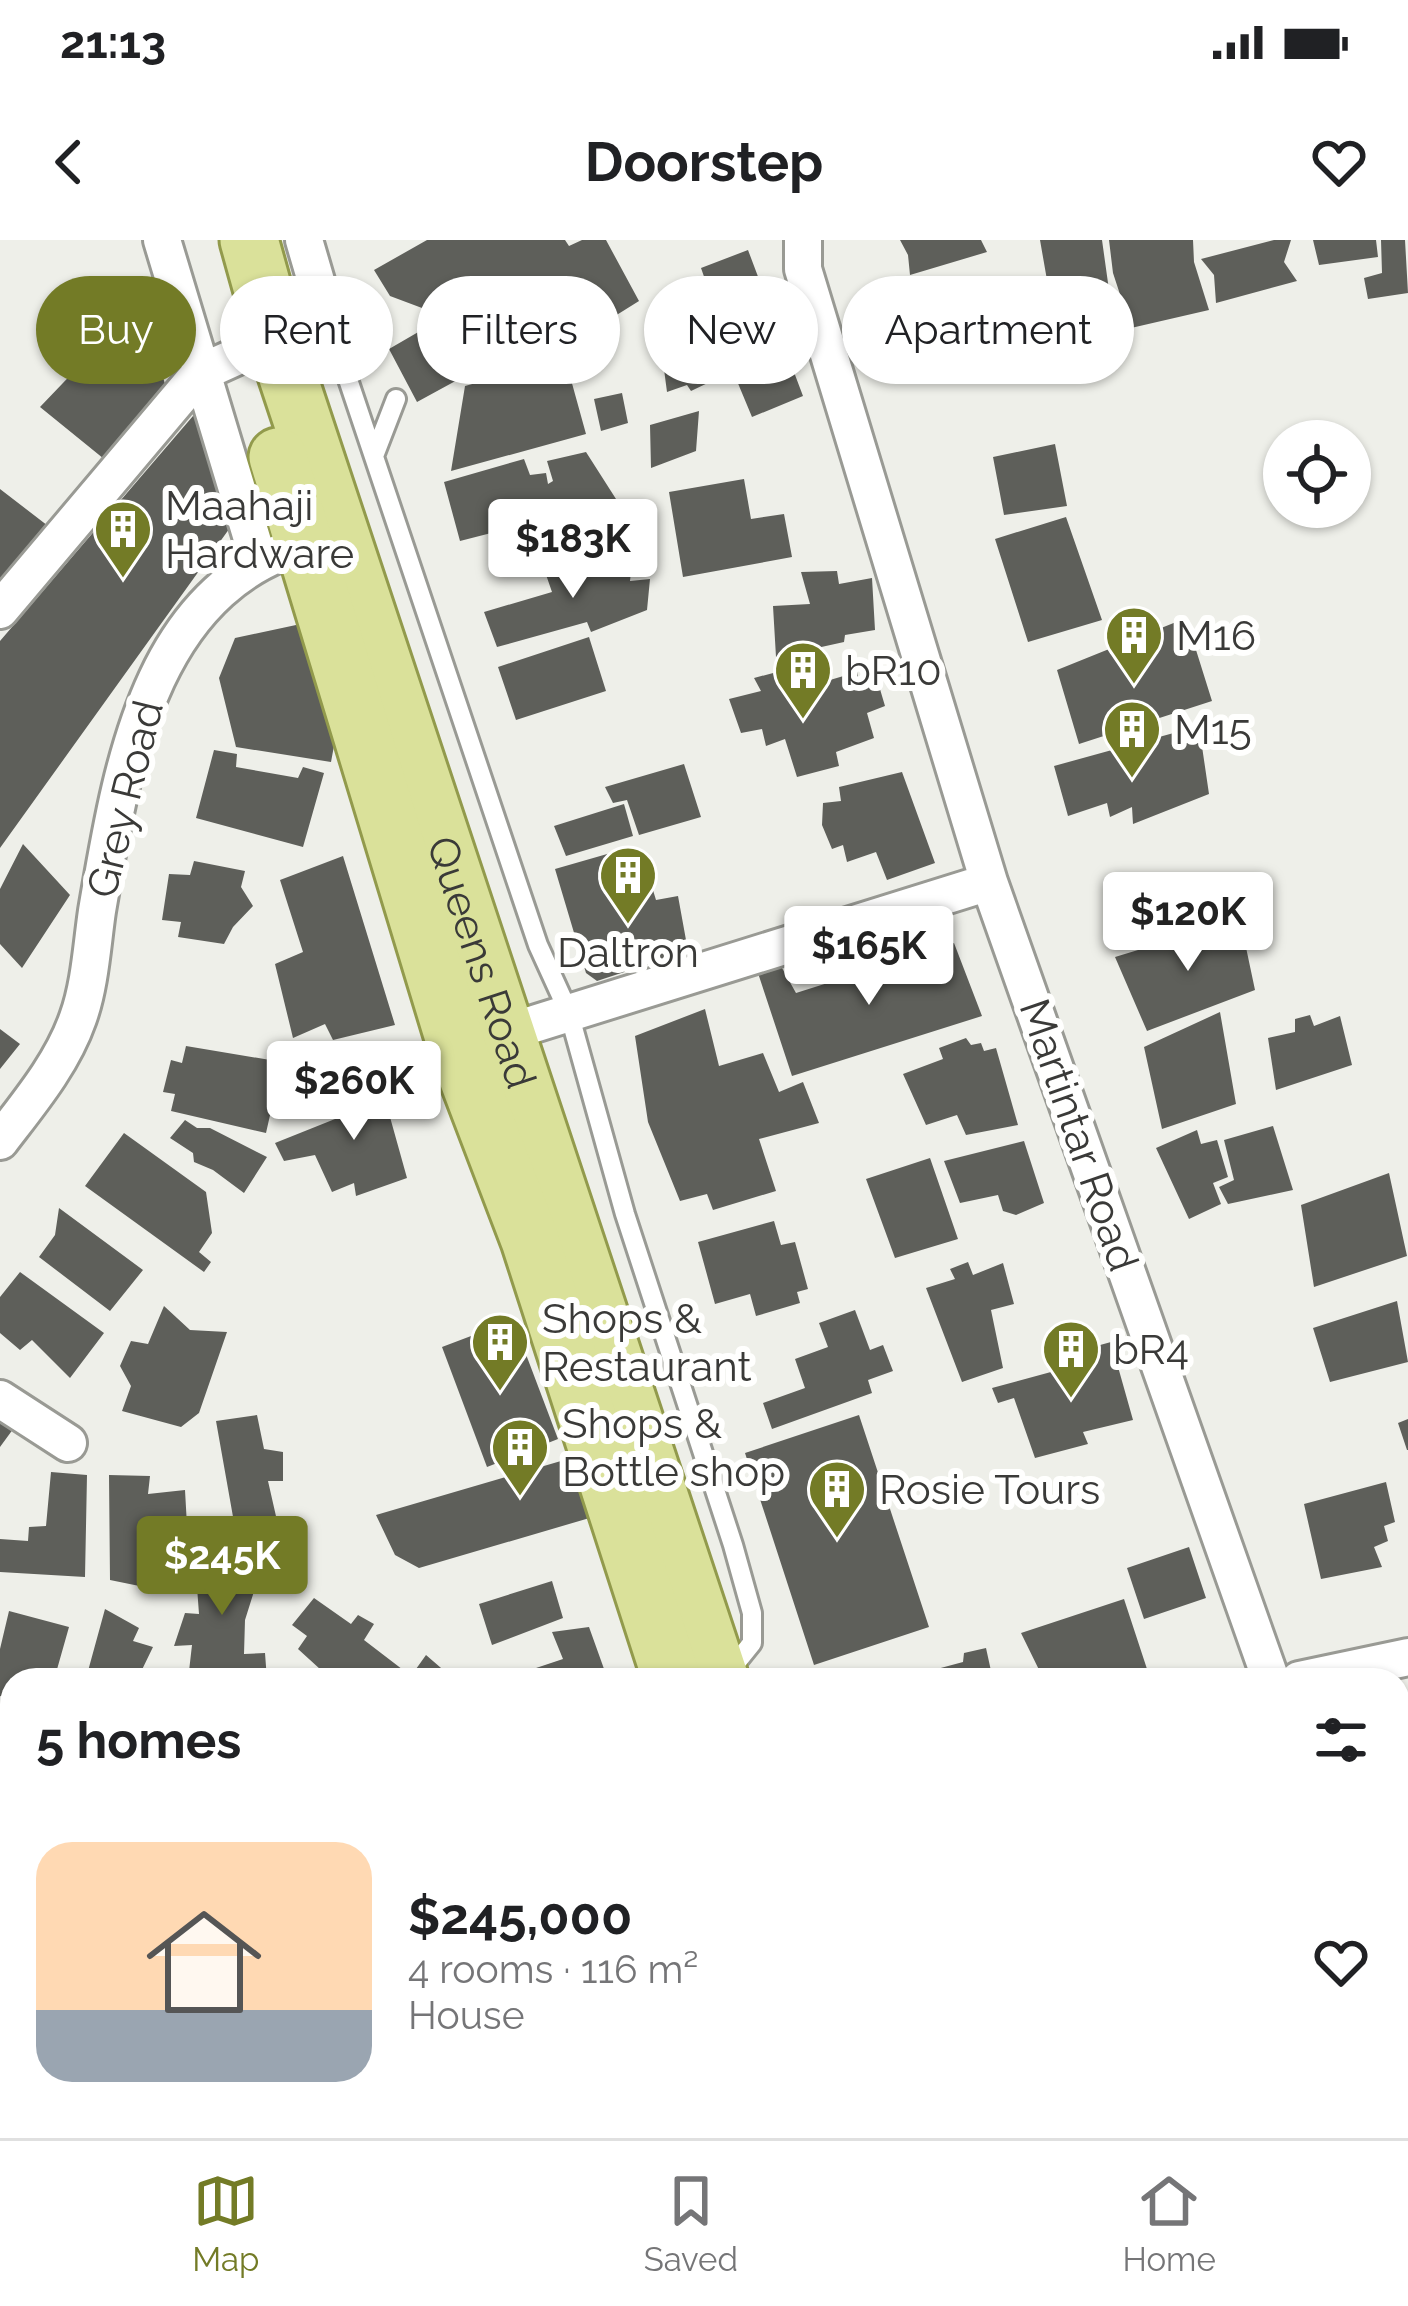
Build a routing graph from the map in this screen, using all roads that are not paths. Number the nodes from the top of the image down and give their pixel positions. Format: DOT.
graph roads {
  1 [pos="162,240"];
  2 [pos="215,240"];
  3 [pos="249,240"];
  4 [pos="304,240"];
  5 [pos="803,240"];
  6 [pos="223,276"];
  7 [pos="247,276"];
  8 [pos="315,276"];
  9 [pos="220,323"];
  10 [pos="220,378"];
  11 [pos="251,384"];
  12 [pos="350,384"];
  13 [pos="396,399"];
  14 [pos="374,456"];
  15 [pos="301,547"];
  16 [pos="395,608"];
  17 [pos="0,610"];
  18 [pos="989,882"];
  19 [pos="569,1013"];
  20 [pos="505,1033"];
  21 [pos="0,1141"];
  22 [pos="0,1400"];
  23 [pos="68,1443"];
  24 [pos="1408,1657"];
  25 [pos="668,1668"];
  26 [pos="717,1668"];
  27 [pos="731,1668"];
  28 [pos="1266,1668"];
  29 [pos="1356,1668"];
  1 -- 9 [label="street"];
  2 -- 6 [label="main road, Queens Road"];
  3 -- 7 [label="main road, Queens Road"];
  4 -- 8 [label="street"];
  5 -- 18 [label="street, Martintar Road"];
  10 -- 17 [label="street"];
  11 -- 15 [label="main road, Queens Road"];
  12 -- 14 [label="lane"];
  13 -- 14 [label="lane"];
  14 -- 16 [label="lane"];
  15 -- 16 [label="main road, Queens Road"];
  15 -- 21 [label="street, Grey Road"];
  15 -- 25 [label="main road, Queens Road"];
  16 -- 19 [label="lane"];
  16 -- 20 [label="main road, Queens Road"];
  18 -- 19 [label="street"];
  18 -- 28 [label="street, Martintar Road"];
  19 -- 20 [label="street"];
  19 -- 27 [label="lane"];
  20 -- 26 [label="main road, Queens Road"];
  22 -- 23 [label="street"];
  24 -- 29 [label="street"];
}
